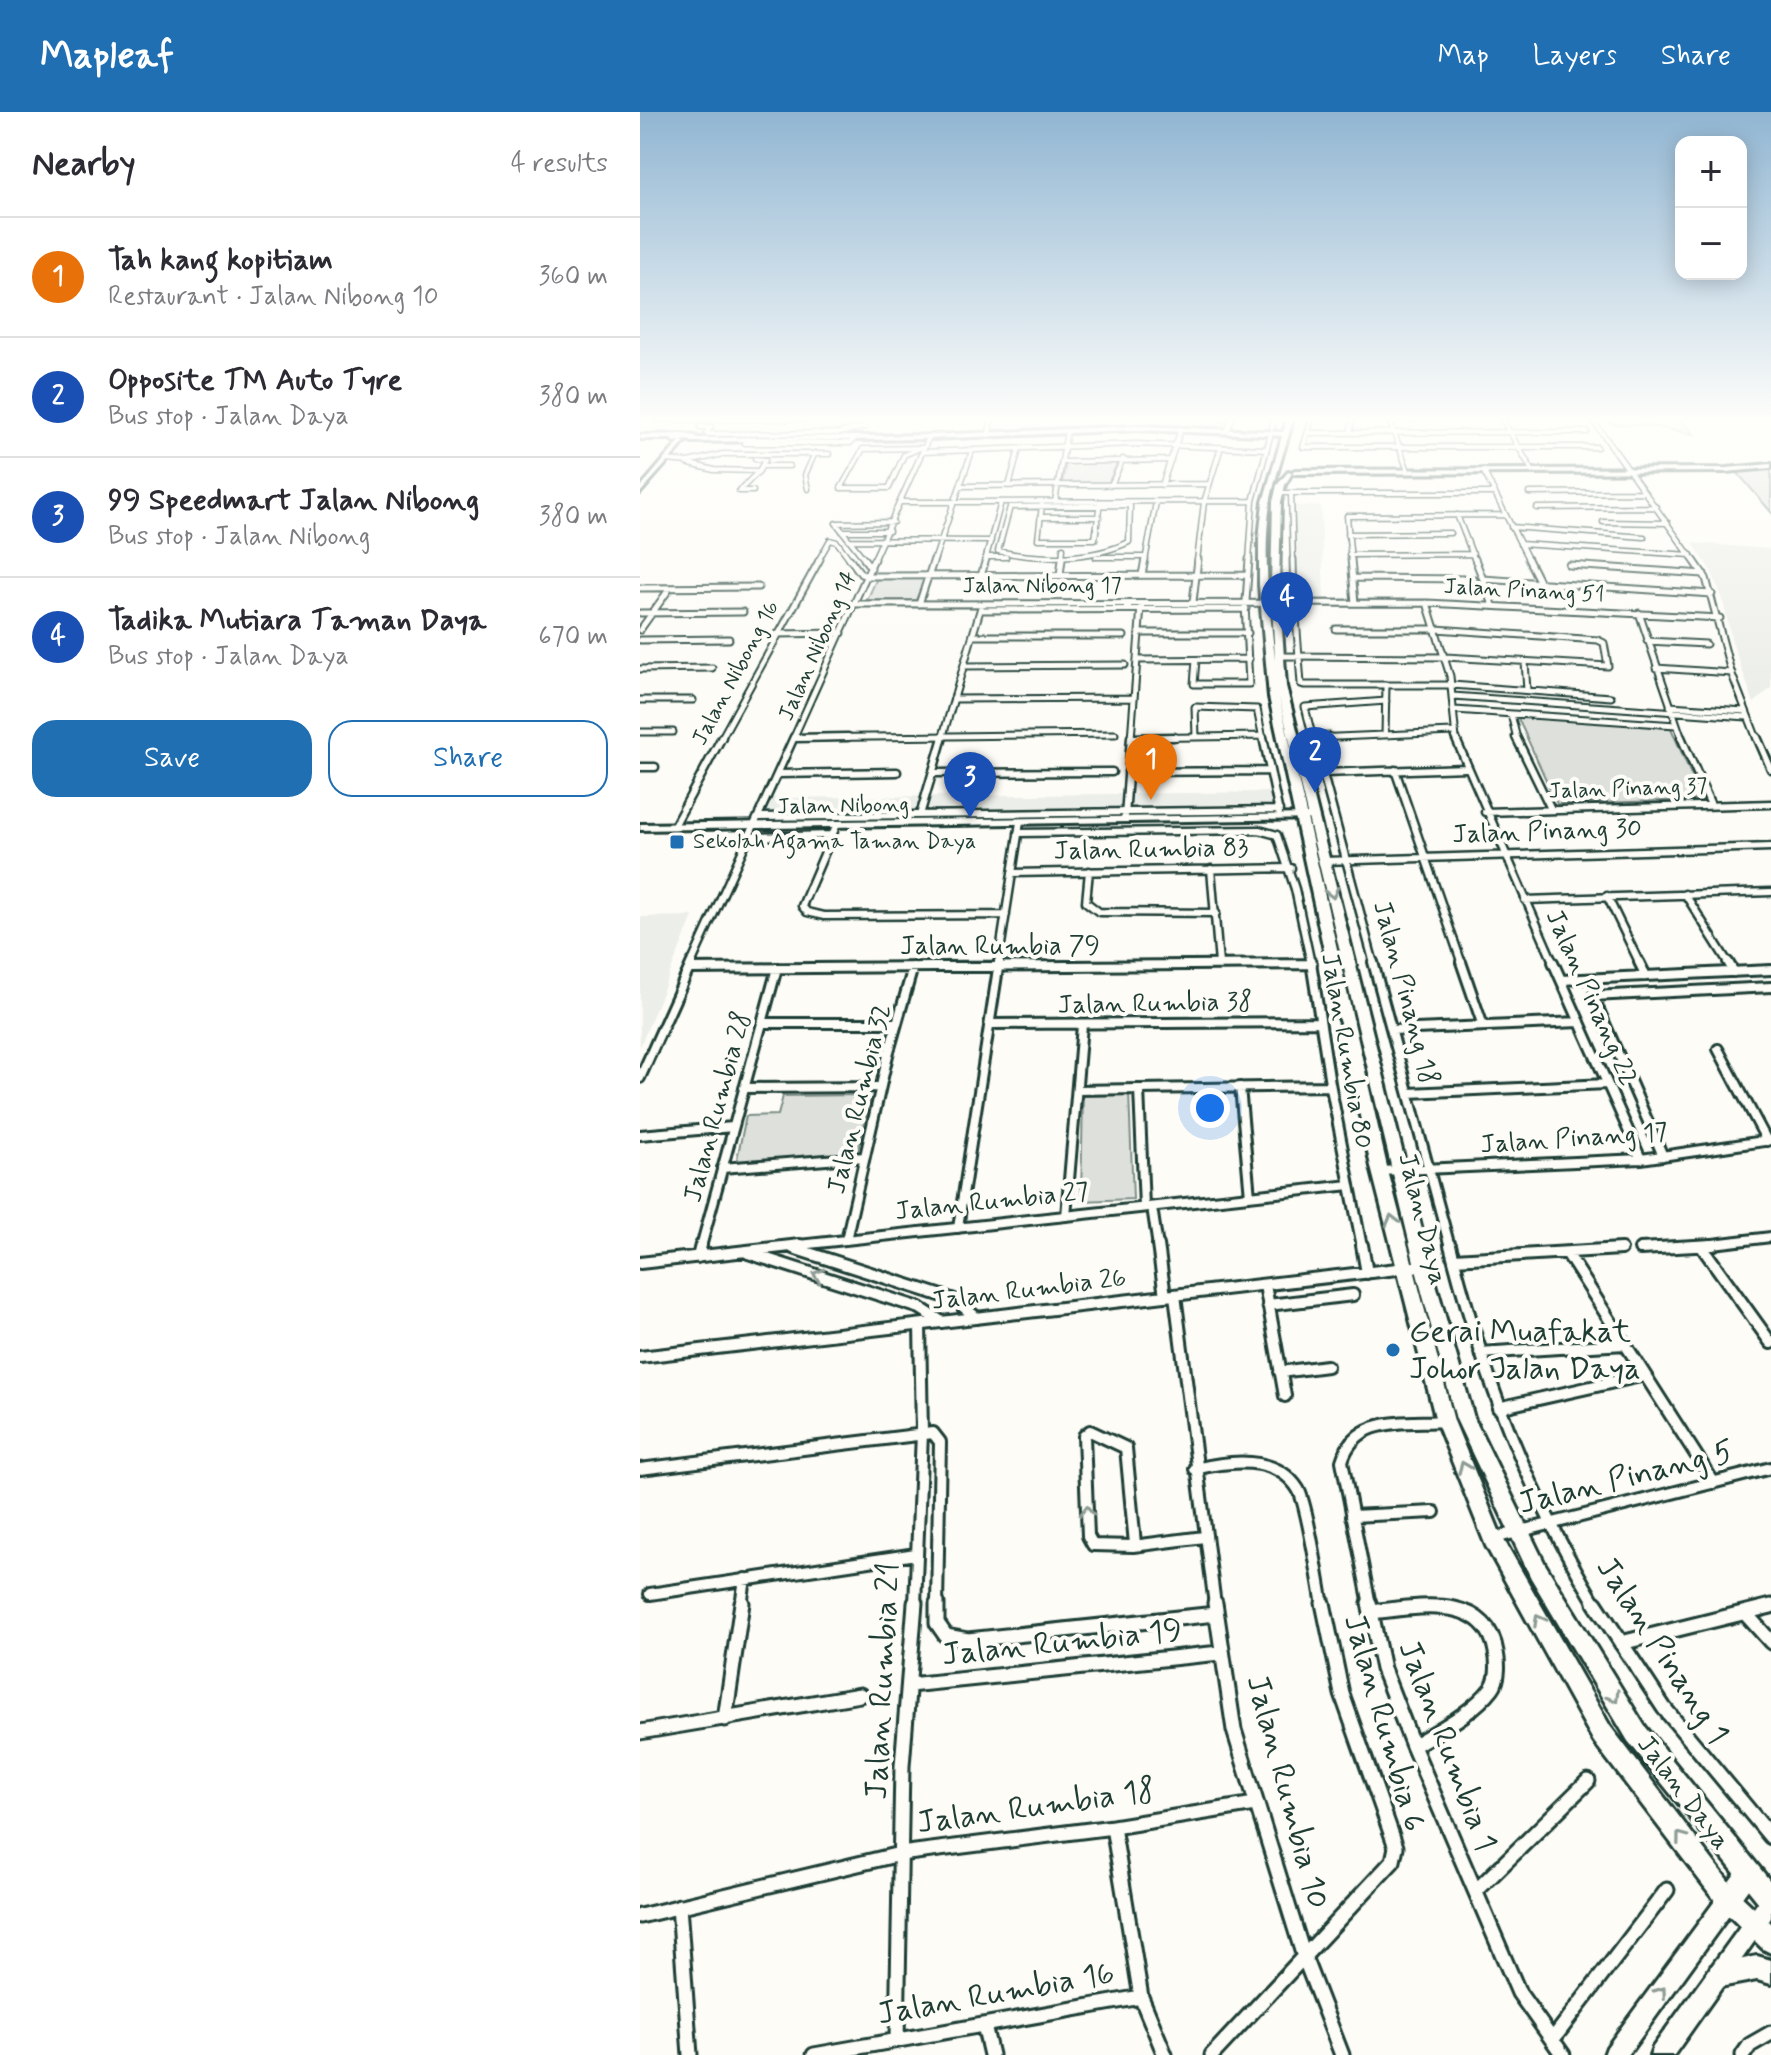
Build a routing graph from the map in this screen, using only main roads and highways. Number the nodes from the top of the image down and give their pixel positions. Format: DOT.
graph roads {
  1 [pos="1266,510"];
  2 [pos="1278,510"];
  3 [pos="1270,603"];
  4 [pos="1307,817"];
  5 [pos="1414,1267"];
  6 [pos="1747,1874"];
  7 [pos="1728,1899"];
  8 [pos="1771,1900"];
  9 [pos="1763,1933"];
  10 [pos="1771,1972"];
  11 [pos="1720,1975"];
  12 [pos="1615,2055"];
  13 [pos="1661,2055"];
  1 -- 3 [label="main road, Jalan Daya"];
  2 -- 3 [label="main road, Jalan Daya"];
  3 -- 4 [label="main road, Jalan Daya"];
  3 -- 4 [label="main road, Jalan Daya"];
  5 -- 4 [label="main road, Jalan Daya, one-way"];
  4 -- 5 [label="main road, Jalan Daya, one-way"];
  5 -- 6 [label="main road, Jalan Daya, one-way"];
  7 -- 5 [label="main road, Jalan Daya, one-way"];
  6 -- 7 [label="main road"];
  6 -- 8 [label="main road, Jalan Daya"];
  7 -- 9 [label="main road, Jalan Daya"];
  12 -- 7 [label="main road, one-way"];
  8 -- 9 [label="main road"];
  9 -- 11 [label="main road"];
  10 -- 11 [label="main road"];
  11 -- 13 [label="main road"];
}
